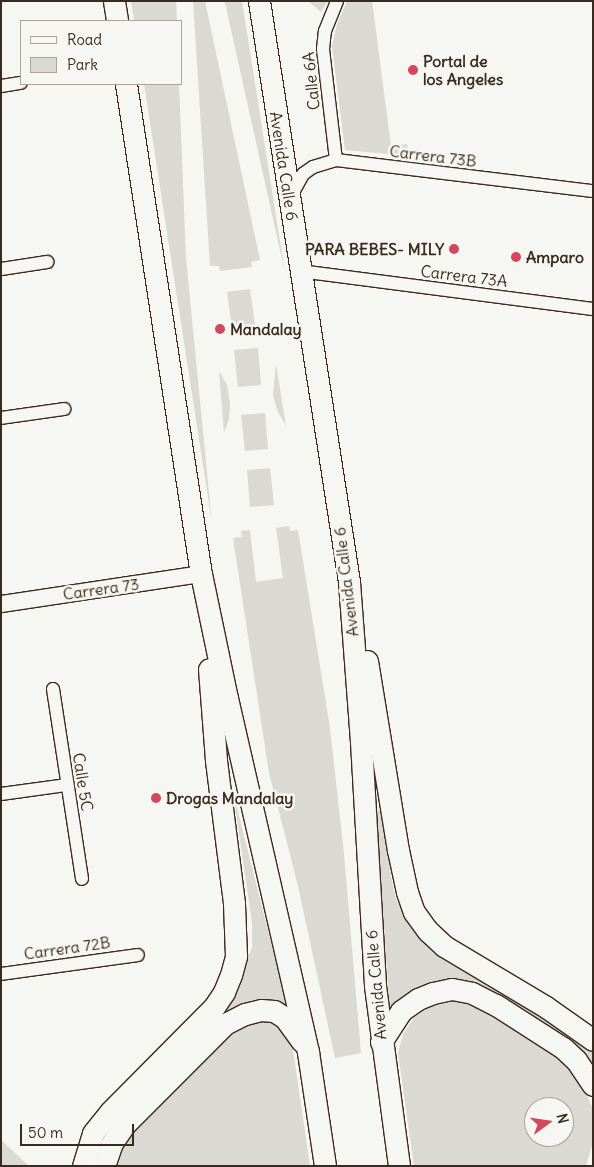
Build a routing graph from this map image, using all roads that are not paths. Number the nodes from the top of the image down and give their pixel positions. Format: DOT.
graph roads {
  1 [pos="114,1"];
  2 [pos="259,1"];
  3 [pos="337,1"];
  4 [pos="117,20"];
  5 [pos="20,83"];
  6 [pos="126,85"];
  7 [pos="1,86"];
  8 [pos="336,160"];
  9 [pos="593,191"];
  10 [pos="290,200"];
  11 [pos="47,262"];
  12 [pos="1,269"];
  13 [pos="300,271"];
  14 [pos="593,309"];
  15 [pos="64,409"];
  16 [pos="1,418"];
  17 [pos="201,574"];
  18 [pos="349,582"];
  19 [pos="1,604"];
  20 [pos="53,690"];
  21 [pos="68,785"];
  22 [pos="1,794"];
  23 [pos="82,880"];
  24 [pos="138,955"];
  25 [pos="1,974"];
  26 [pos="593,1040"];
  27 [pos="381,1042"];
  28 [pos="308,1052"];
  29 [pos="593,1085"];
  30 [pos="83,1166"];
  31 [pos="104,1166"];
  32 [pos="325,1166"];
  33 [pos="399,1166"];
  1 -- 4 [label="highway"];
  2 -- 10 [label="highway, Avenida Calle 6"];
  3 -- 8 [label="street, Calle 6A"];
  5 -- 7 [label="street"];
  6 -- 17 [label="highway"];
  8 -- 9 [label="street, Carrera 73B"];
  8 -- 10 [label="street, Carrera 73B"];
  10 -- 13 [label="highway, Avenida Calle 6"];
  11 -- 12 [label="street"];
  13 -- 14 [label="street, Carrera 73A"];
  13 -- 18 [label="highway, Avenida Calle 6"];
  15 -- 16 [label="street"];
  17 -- 19 [label="street, Carrera 73"];
  17 -- 28 [label="highway"];
  17 -- 30 [label="highway"];
  18 -- 26 [label="highway"];
  18 -- 27 [label="highway, Avenida Calle 6"];
  20 -- 21 [label="street, Calle 5C"];
  21 -- 22 [label="street"];
  21 -- 23 [label="street, Calle 5C"];
  24 -- 25 [label="street, Carrera 72B"];
  27 -- 29 [label="highway"];
  27 -- 33 [label="highway, Avenida Calle 6"];
  28 -- 31 [label="highway"];
  28 -- 32 [label="highway"];
}
